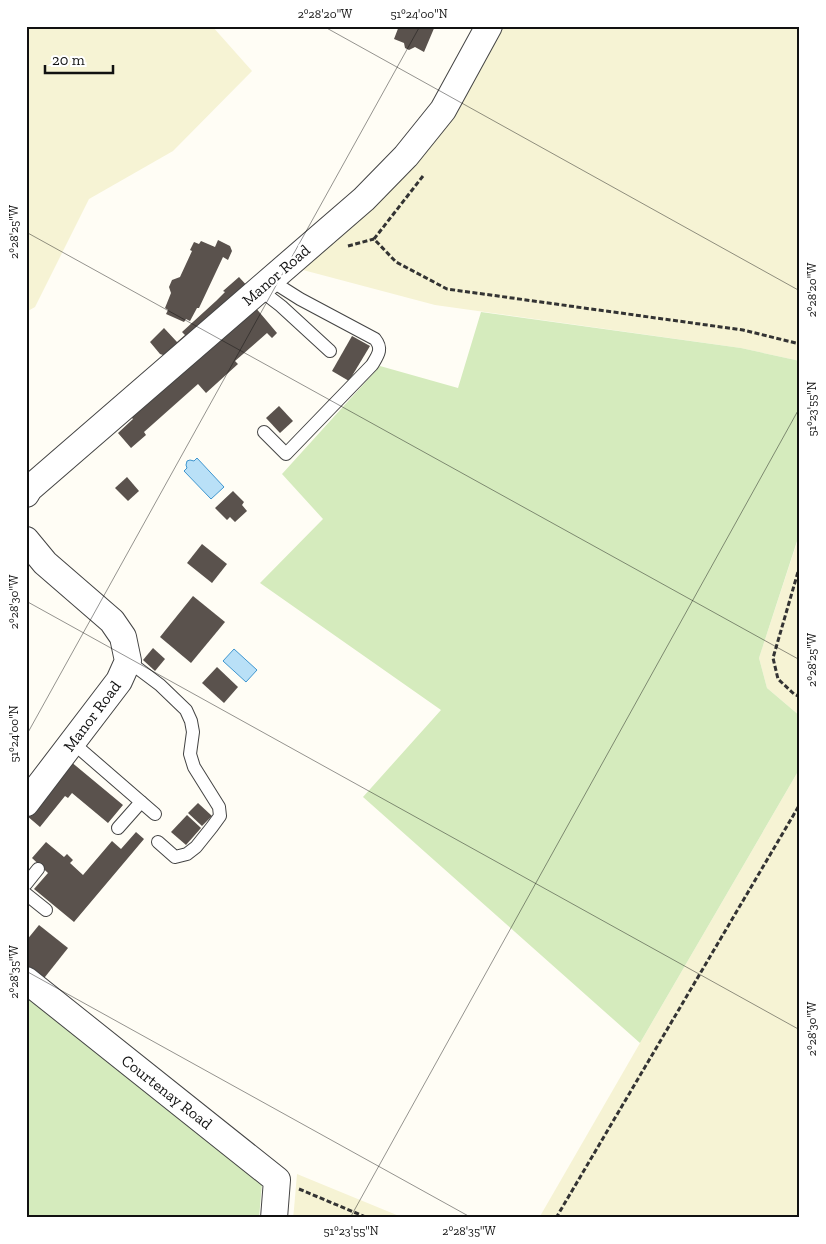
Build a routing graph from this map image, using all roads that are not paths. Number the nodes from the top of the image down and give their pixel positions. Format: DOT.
graph roads {
  1 [pos="490,26"];
  2 [pos="265,285"];
  3 [pos="330,351"];
  4 [pos="264,432"];
  5 [pos="26,494"];
  6 [pos="26,540"];
  7 [pos="128,661"];
  8 [pos="73,743"];
  9 [pos="141,802"];
  10 [pos="26,803"];
  11 [pos="155,814"];
  12 [pos="118,828"];
  13 [pos="158,842"];
  14 [pos="38,869"];
  15 [pos="26,884"];
  16 [pos="26,894"];
  17 [pos="46,910"];
  18 [pos="26,980"];
  19 [pos="274,1218"];
  1 -- 2 [label="street, Manor Road"];
  2 -- 3 [label="lane"];
  2 -- 4 [label="lane"];
  2 -- 5 [label="street, Manor Road"];
  6 -- 7 [label="street, Manor Road"];
  7 -- 8 [label="street, Manor Road"];
  7 -- 13 [label="lane"];
  8 -- 9 [label="lane"];
  8 -- 10 [label="street, Manor Road"];
  9 -- 11 [label="lane"];
  9 -- 12 [label="lane"];
  14 -- 15 [label="lane"];
  16 -- 17 [label="lane"];
  18 -- 19 [label="street, Courtenay Road"];
}
